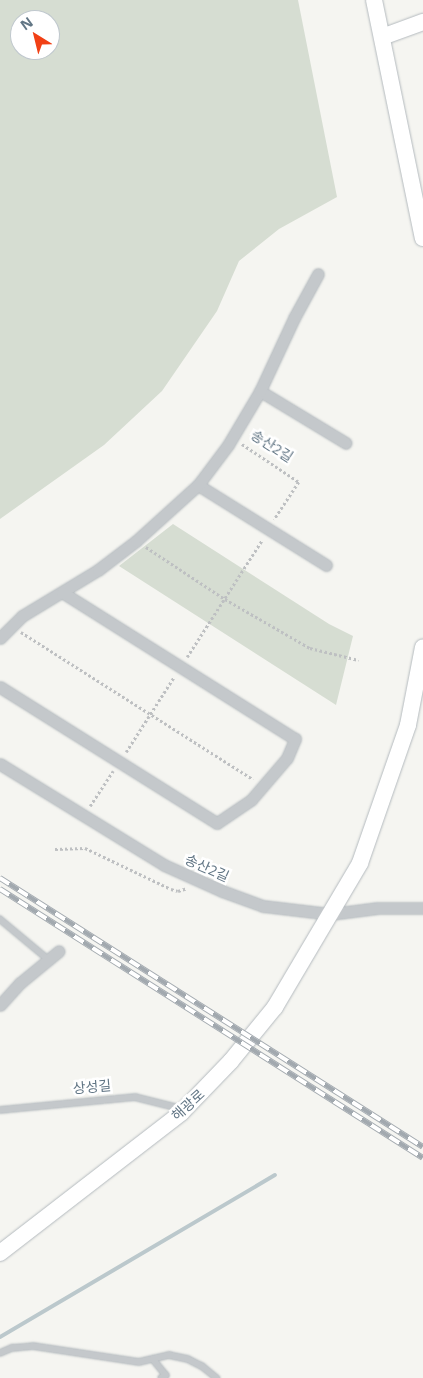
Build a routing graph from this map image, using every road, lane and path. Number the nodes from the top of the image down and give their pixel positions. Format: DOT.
graph roads {
  1 [pos="374,0"];
  2 [pos="423,22"];
  3 [pos="382,37"];
  4 [pos="423,238"];
  5 [pos="318,274"];
  6 [pos="260,391"];
  7 [pos="232,438"];
  8 [pos="346,443"];
  9 [pos="198,484"];
  10 [pos="269,529"];
  11 [pos="136,541"];
  12 [pos="326,565"];
  13 [pos="62,592"];
  14 [pos="224,599"];
  15 [pos="0,621"];
  16 [pos="11,626"];
  17 [pos="0,638"];
  18 [pos="423,647"];
  19 [pos="359,660"];
  20 [pos="181,666"];
  21 [pos="0,687"];
  22 [pos="151,712"];
  23 [pos="119,762"];
  24 [pos="0,764"];
  25 [pos="264,787"];
  26 [pos="84,817"];
  27 [pos="55,849"];
  28 [pos="200,882"];
  29 [pos="423,908"];
  30 [pos="331,914"];
  31 [pos="0,919"];
  32 [pos="59,951"];
  33 [pos="48,959"];
  34 [pos="0,1005"];
  35 [pos="185,1109"];
  36 [pos="0,1110"];
  37 [pos="0,1253"];
  38 [pos="0,1353"];
  39 [pos="153,1359"];
  40 [pos="162,1378"];
  41 [pos="217,1378"];
  1 -- 3 [label="main road"];
  2 -- 3 [label="main road"];
  3 -- 4 [label="main road"];
  5 -- 6 [label="street, 송산2길"];
  6 -- 7 [label="street, 송산2길"];
  6 -- 8 [label="street"];
  7 -- 9 [label="street, 송산2길"];
  7 -- 10 [label="path, 송산2길"];
  9 -- 10 [label="street"];
  9 -- 11 [label="street, 송산2길"];
  10 -- 12 [label="street"];
  10 -- 14 [label="path, 송산2길"];
  11 -- 13 [label="street, 송산2길"];
  11 -- 14 [label="path"];
  13 -- 16 [label="street, 송산2길"];
  13 -- 20 [label="street"];
  14 -- 19 [label="path"];
  14 -- 20 [label="path, 송산2길"];
  15 -- 16 [label="street"];
  16 -- 17 [label="street, 송산2길"];
  16 -- 22 [label="path"];
  18 -- 30 [label="main road, 해광로"];
  20 -- 22 [label="path, 송산2길"];
  20 -- 25 [label="street"];
  21 -- 23 [label="street"];
  22 -- 23 [label="path, 송산2길"];
  22 -- 25 [label="path"];
  23 -- 25 [label="street"];
  23 -- 26 [label="path, 송산2길"];
  24 -- 26 [label="street, 송산2길"];
  26 -- 28 [label="street, 송산2길"];
  27 -- 28 [label="path"];
  28 -- 30 [label="street, 송산2길"];
  29 -- 30 [label="street, 송산2길"];
  30 -- 35 [label="main road, 해광로"];
  31 -- 33 [label="lane"];
  32 -- 33 [label="street"];
  33 -- 34 [label="street"];
  35 -- 36 [label="lane, 상성길"];
  35 -- 37 [label="main road, 해광로"];
  38 -- 39 [label="lane"];
  39 -- 40 [label="lane"];
  39 -- 41 [label="lane"];
}
